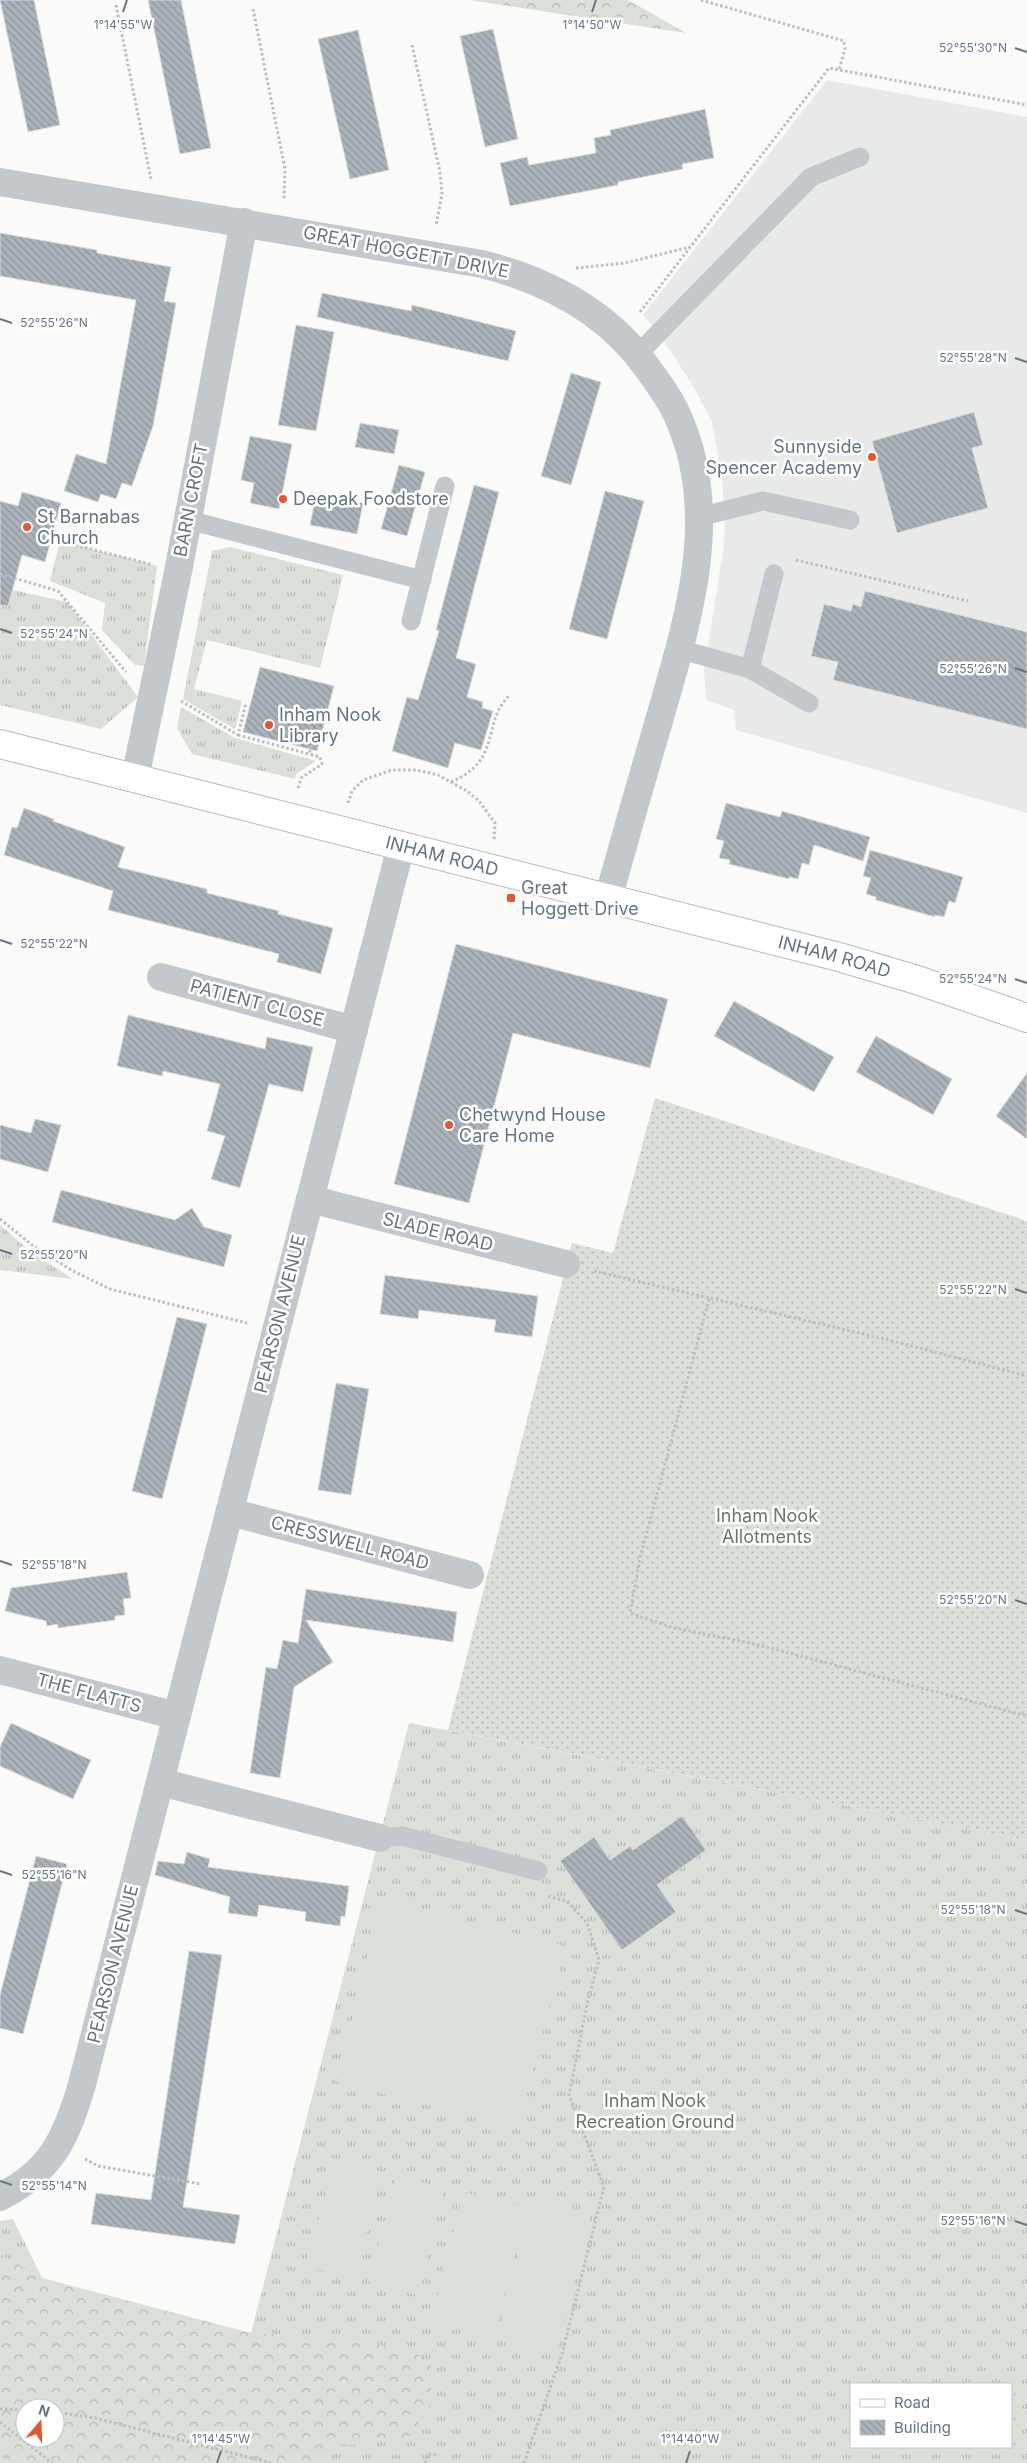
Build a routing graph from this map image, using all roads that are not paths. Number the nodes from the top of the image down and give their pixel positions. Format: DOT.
graph roads {
  1 [pos="860,157"];
  2 [pos="0,182"];
  3 [pos="244,222"];
  4 [pos="637,355"];
  5 [pos="445,486"];
  6 [pos="699,518"];
  7 [pos="188,520"];
  8 [pos="850,520"];
  9 [pos="774,574"];
  10 [pos="422,580"];
  11 [pos="411,621"];
  12 [pos="679,649"];
  13 [pos="750,669"];
  14 [pos="808,703"];
  15 [pos="0,744"];
  16 [pos="135,778"];
  17 [pos="402,846"];
  18 [pos="608,899"];
  19 [pos="161,977"];
  20 [pos="1027,1018"];
  21 [pos="354,1030"];
  22 [pos="310,1199"];
  23 [pos="566,1264"];
  24 [pos="230,1512"];
  25 [pos="470,1575"];
  26 [pos="0,1670"];
  27 [pos="177,1716"];
  28 [pos="160,1782"];
  29 [pos="380,1838"];
  30 [pos="538,1871"];
  31 [pos="10,2192"];
  1 -- 4 [label="lane"];
  2 -- 3 [label="street, GREAT HOGGETT DRIVE"];
  3 -- 4 [label="street, GREAT HOGGETT DRIVE"];
  3 -- 7 [label="street, BARN CROFT"];
  4 -- 6 [label="street, GREAT HOGGETT DRIVE"];
  5 -- 10 [label="lane"];
  6 -- 8 [label="lane"];
  6 -- 12 [label="street, GREAT HOGGETT DRIVE"];
  7 -- 10 [label="lane"];
  7 -- 16 [label="street, BARN CROFT"];
  9 -- 13 [label="lane"];
  10 -- 11 [label="lane"];
  12 -- 13 [label="lane"];
  12 -- 18 [label="street, GREAT HOGGETT DRIVE"];
  13 -- 14 [label="lane"];
  15 -- 16 [label="street, INHAM ROAD"];
  16 -- 17 [label="street, INHAM ROAD"];
  17 -- 18 [label="street, INHAM ROAD"];
  17 -- 21 [label="street, PEARSON AVENUE"];
  18 -- 20 [label="street, INHAM ROAD"];
  19 -- 21 [label="street, PATIENT CLOSE"];
  21 -- 22 [label="street, PEARSON AVENUE"];
  22 -- 23 [label="street, SLADE ROAD"];
  22 -- 24 [label="street, PEARSON AVENUE"];
  24 -- 25 [label="street, CRESSWELL ROAD"];
  24 -- 27 [label="street, PEARSON AVENUE"];
  26 -- 27 [label="street, THE FLATTS"];
  27 -- 28 [label="street, PEARSON AVENUE"];
  28 -- 29 [label="street"];
  28 -- 31 [label="street, PEARSON AVENUE"];
  29 -- 30 [label="lane"];
}
